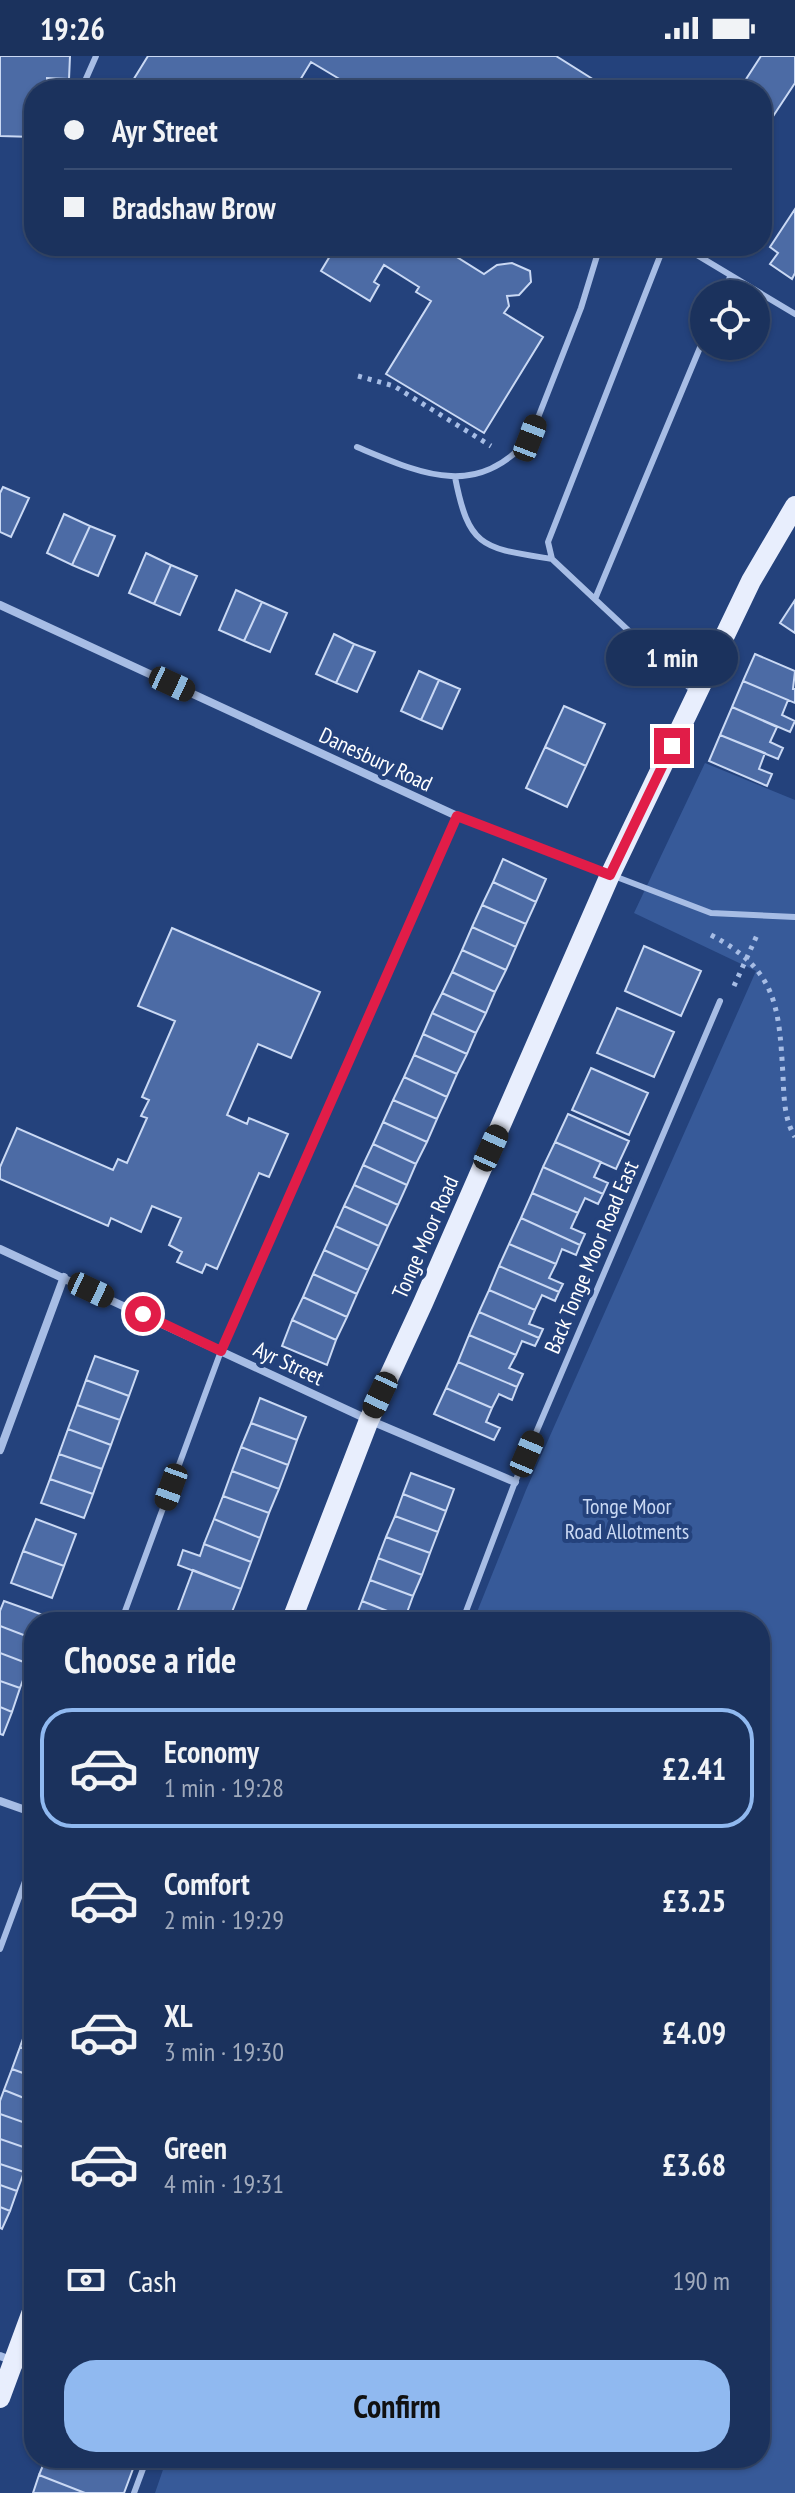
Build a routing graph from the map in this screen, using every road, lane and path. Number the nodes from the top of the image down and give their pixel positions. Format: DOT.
graph roads {
  1 [pos="96,56"];
  2 [pos="85,80"];
  3 [pos="597,256"];
  4 [pos="660,256"];
  5 [pos="697,256"];
  6 [pos="730,277"];
  7 [pos="729,280"];
  8 [pos="795,314"];
  9 [pos="695,360"];
  10 [pos="358,376"];
  11 [pos="357,447"];
  12 [pos="510,458"];
  13 [pos="455,477"];
  14 [pos="795,506"];
  15 [pos="552,559"];
  16 [pos="595,599"];
  17 [pos="0,605"];
  18 [pos="697,695"];
  19 [pos="457,816"];
  20 [pos="610,875"];
  21 [pos="766,914"];
  22 [pos="795,917"];
  23 [pos="720,1001"];
  24 [pos="0,1249"];
  25 [pos="64,1277"];
  26 [pos="221,1351"];
  27 [pos="369,1420"];
  28 [pos="0,1450"];
  29 [pos="515,1482"];
  30 [pos="125,1612"];
  31 [pos="295,1612"];
  32 [pos="466,1612"];
  33 [pos="0,1801"];
  34 [pos="24,1809"];
  35 [pos="24,1884"];
  36 [pos="0,1949"];
  37 [pos="24,2326"];
  38 [pos="7,2359"];
  39 [pos="0,2398"];
  40 [pos="143,2468"];
  41 [pos="134,2493"];
  1 -- 2 [label="lane"];
  3 -- 12 [label="lane"];
  4 -- 15 [label="lane"];
  5 -- 6 [label="lane"];
  6 -- 7 [label="lane"];
  6 -- 8 [label="lane"];
  9 -- 16 [label="lane"];
  10 -- 12 [label="path"];
  11 -- 13 [label="lane"];
  12 -- 13 [label="lane"];
  13 -- 15 [label="lane"];
  14 -- 18 [label="main road, Tonge Moor Road"];
  15 -- 16 [label="lane"];
  16 -- 18 [label="lane"];
  17 -- 19 [label="street, Danesbury Road"];
  18 -- 20 [label="main road, Tonge Moor Road"];
  19 -- 20 [label="street, Danesbury Road"];
  19 -- 26 [label="lane"];
  20 -- 21 [label="lane, Danesbury Road"];
  20 -- 27 [label="main road, Tonge Moor Road"];
  21 -- 22 [label="lane, Danesbury Road"];
  21 -- 23 [label="path"];
  23 -- 29 [label="lane, Back Tonge Moor Road East"];
  24 -- 25 [label="street, Ayr Street"];
  25 -- 26 [label="street, Ayr Street"];
  25 -- 28 [label="street"];
  26 -- 27 [label="street, Ayr Street"];
  26 -- 30 [label="lane"];
  27 -- 29 [label="street, Ayr Street"];
  27 -- 31 [label="main road, Tonge Moor Road"];
  29 -- 32 [label="lane, Back Tonge Moor Road East"];
  33 -- 34 [label="street"];
  35 -- 36 [label="lane"];
  37 -- 38 [label="main road"];
  38 -- 39 [label="main road"];
  40 -- 41 [label="lane"];
}
